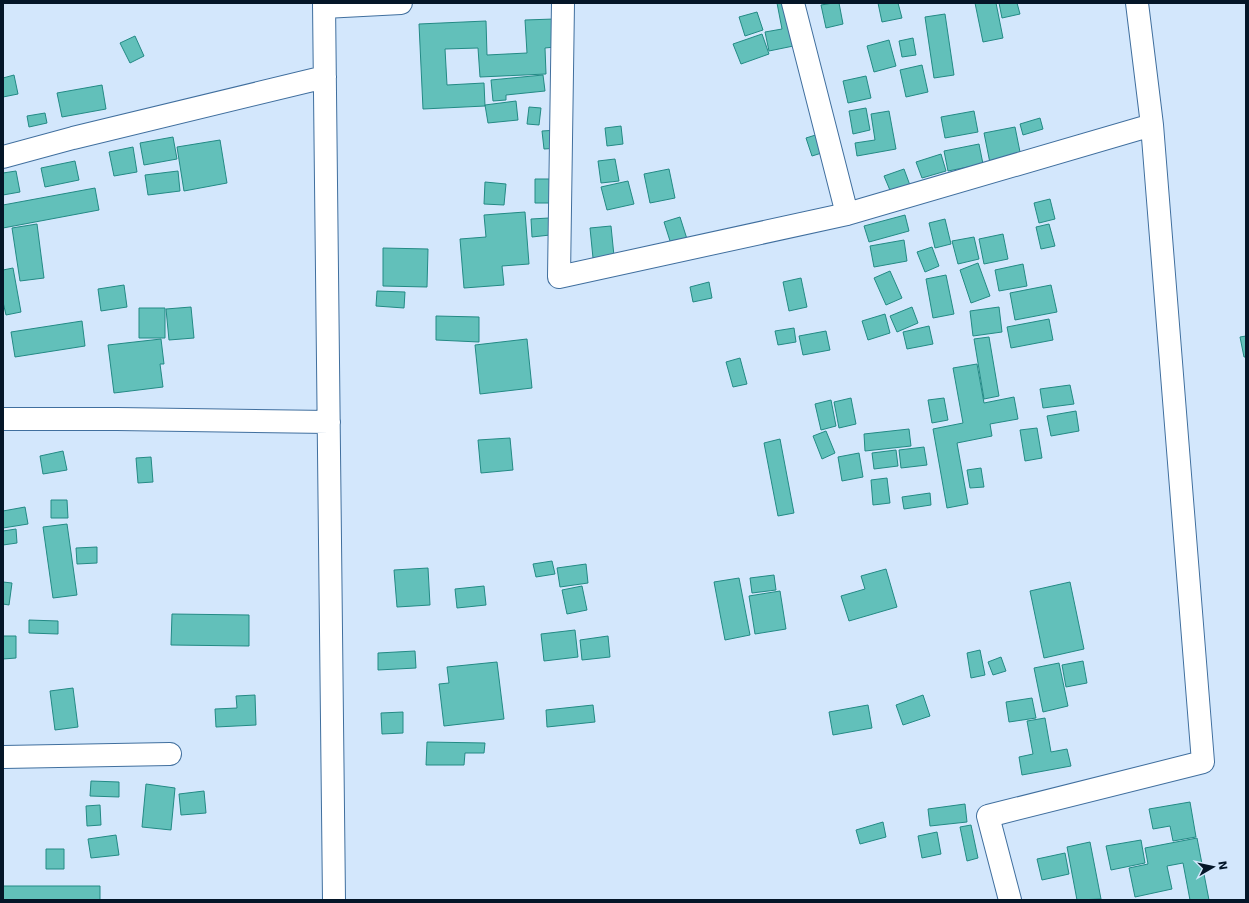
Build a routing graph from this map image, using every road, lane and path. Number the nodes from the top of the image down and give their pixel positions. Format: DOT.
graph roads {
  1 [pos="401,3"];
  2 [pos="563,3"];
  3 [pos="793,3"];
  4 [pos="1137,3"];
  5 [pos="324,5"];
  6 [pos="325,77"];
  7 [pos="1152,125"];
  8 [pos="3,157"];
  9 [pos="847,214"];
  10 [pos="3,419"];
  11 [pos="328,422"];
  12 [pos="170,754"];
  13 [pos="3,757"];
  14 [pos="334,900"];
  15 [pos="1010,900"];
  1 -- 5 [label="street"];
  2 -- 9 [label="street"];
  3 -- 9 [label="street"];
  4 -- 7 [label="street"];
  5 -- 6 [label="street"];
  6 -- 8 [label="street"];
  6 -- 11 [label="street"];
  7 -- 9 [label="street"];
  7 -- 15 [label="street"];
  10 -- 11 [label="street"];
  11 -- 14 [label="street"];
  12 -- 13 [label="street"];
}
